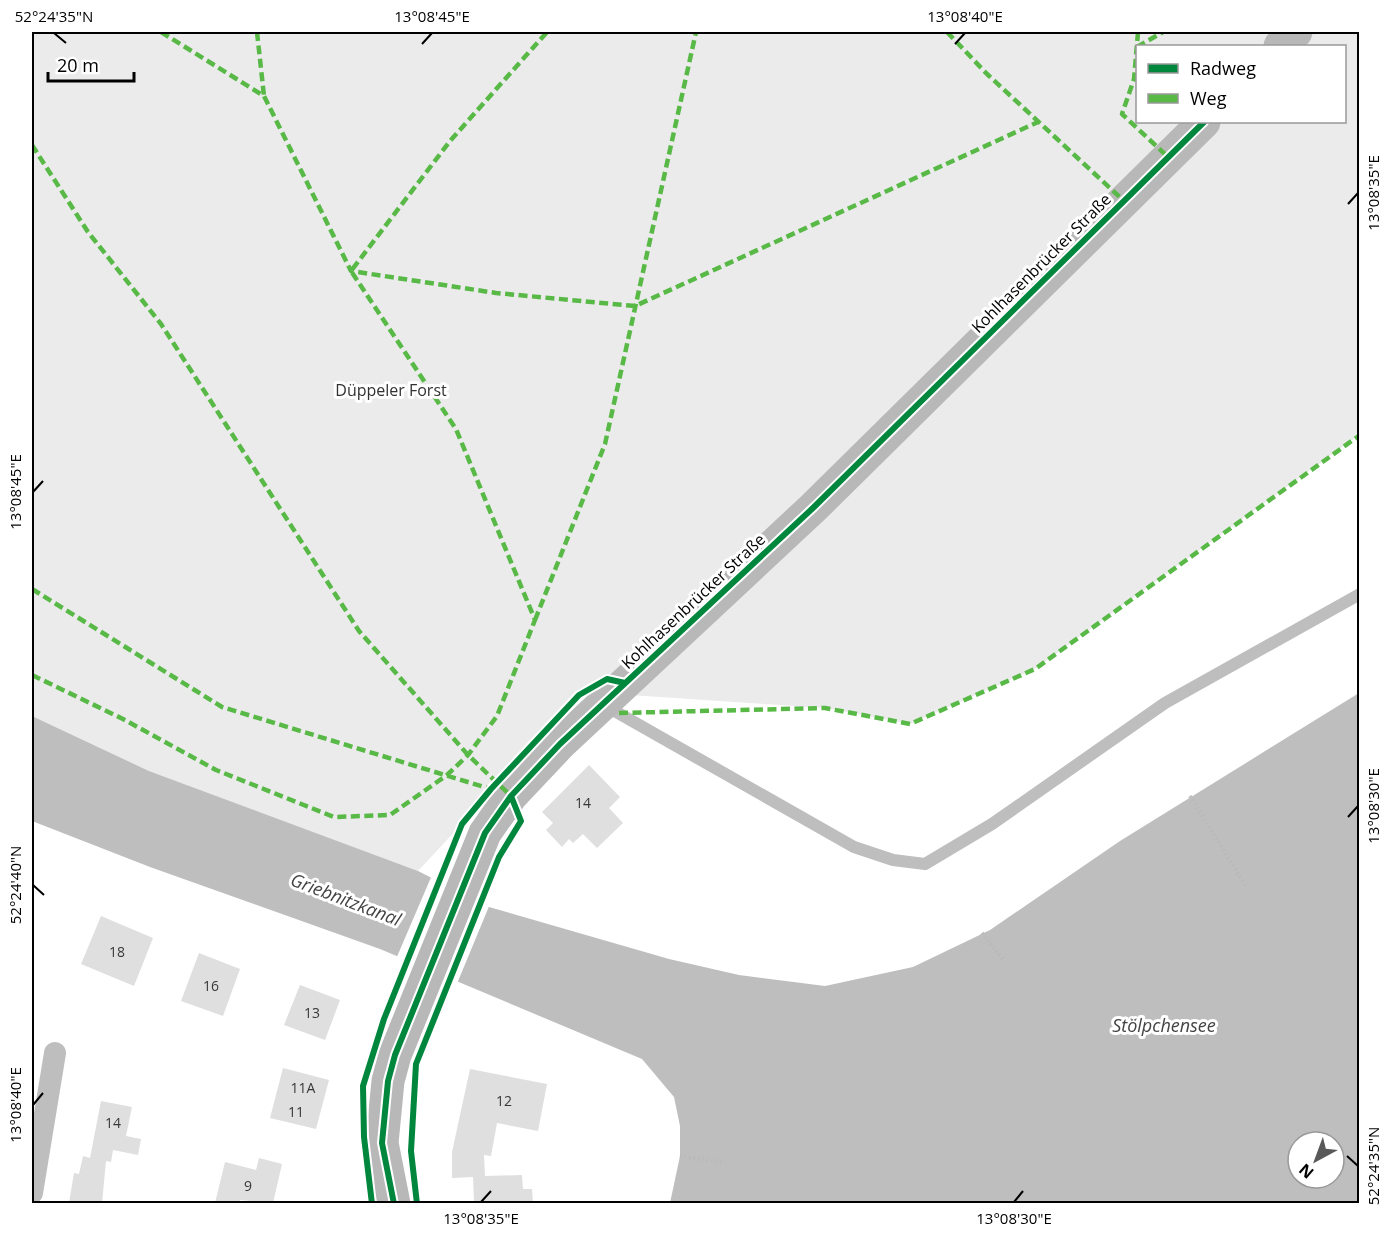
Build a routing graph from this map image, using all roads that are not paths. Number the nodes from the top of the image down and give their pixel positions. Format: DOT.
graph roads {
  1 [pos="1296,32"];
  2 [pos="1281,45"];
  3 [pos="1203,123"];
  4 [pos="1359,594"];
  5 [pos="603,704"];
  6 [pos="55,1053"];
  7 [pos="32,1193"];
  8 [pos="394,1203"];
  1 -- 2 [label="street"];
  3 -- 5 [label="street, Kohlhasenbrücker Straße"];
  4 -- 5 [label="lane"];
  5 -- 8 [label="street, Kohlhasenbrücker Straße"];
  6 -- 7 [label="street"];
}
